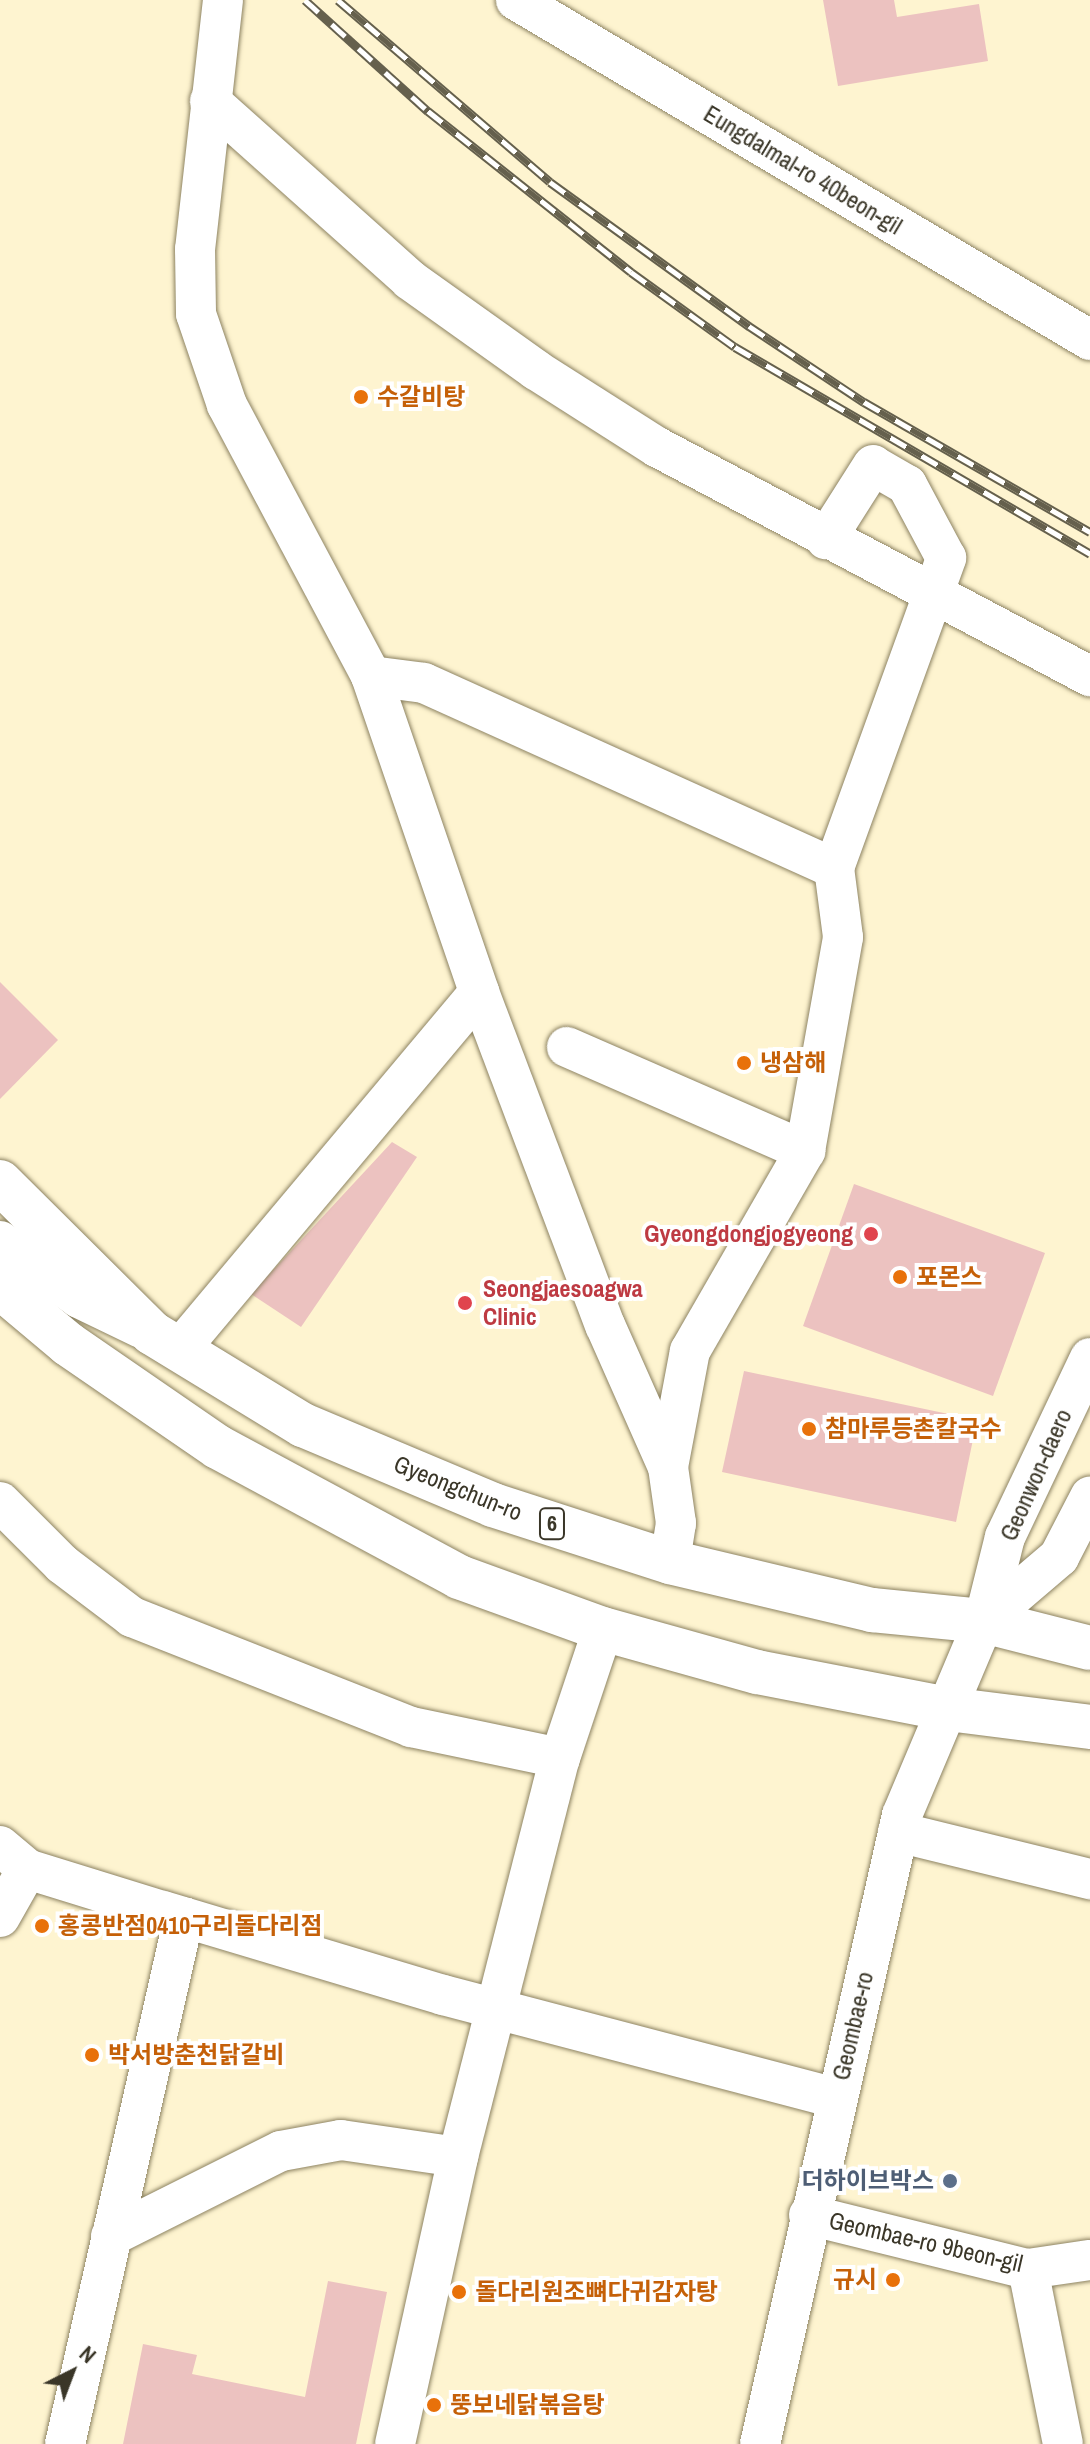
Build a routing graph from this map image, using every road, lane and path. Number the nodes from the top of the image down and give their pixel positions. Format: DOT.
graph roads {
  1 [pos="223,0"];
  2 [pos="516,0"];
  3 [pos="210,101"];
  4 [pos="1090,340"];
  5 [pos="826,539"];
  6 [pos="930,594"];
  7 [pos="371,676"];
  8 [pos="1090,676"];
  9 [pos="834,868"];
  10 [pos="479,992"];
  11 [pos="567,1047"];
  12 [pos="805,1151"];
  13 [pos="0,1182"];
  14 [pos="0,1241"];
  15 [pos="0,1287"];
  16 [pos="165,1342"];
  17 [pos="1090,1358"];
  18 [pos="668,1467"];
  19 [pos="1090,1497"];
  20 [pos="0,1502"];
  21 [pos="670,1562"];
  22 [pos="984,1621"];
  23 [pos="603,1629"];
  24 [pos="1090,1648"];
  25 [pos="948,1709"];
  26 [pos="1090,1727"];
  27 [pos="560,1758"];
  28 [pos="898,1832"];
  29 [pos="14,1858"];
  30 [pos="1090,1879"];
  31 [pos="0,1917"];
  32 [pos="184,1917"];
  33 [pos="496,2009"];
  34 [pos="836,2098"];
  35 [pos="458,2157"];
  36 [pos="809,2215"];
  37 [pos="111,2236"];
  38 [pos="1090,2260"];
  39 [pos="1028,2269"];
  40 [pos="65,2444"];
  41 [pos="395,2444"];
  42 [pos="760,2444"];
  43 [pos="1063,2444"];
  1 -- 3 [label="street"];
  2 -- 4 [label="street, Eungdalmal-ro 40beon-gil"];
  3 -- 5 [label="street"];
  3 -- 7 [label="street"];
  5 -- 6 [label="street"];
  5 -- 6 [label="street"];
  6 -- 8 [label="street"];
  6 -- 9 [label="street"];
  7 -- 9 [label="street"];
  7 -- 10 [label="street"];
  9 -- 12 [label="street"];
  10 -- 16 [label="street"];
  10 -- 18 [label="street"];
  11 -- 12 [label="street"];
  12 -- 18 [label="street"];
  13 -- 16 [label="main road, Gyeongchun-ro / 6"];
  14 -- 16 [label="street"];
  15 -- 23 [label="main road"];
  16 -- 21 [label="main road, Gyeongchun-ro / 6"];
  17 -- 22 [label="street, Geonwon-daero"];
  18 -- 21 [label="street"];
  19 -- 22 [label="street, Geonwon-daero"];
  20 -- 27 [label="street"];
  21 -- 22 [label="main road, Gyeongchun-ro / 6"];
  22 -- 24 [label="main road, Gyeongchun-ro / 6"];
  22 -- 25 [label="street, Geombae-ro"];
  23 -- 25 [label="main road"];
  23 -- 27 [label="street"];
  25 -- 26 [label="main road"];
  25 -- 28 [label="street, Geombae-ro"];
  27 -- 33 [label="street"];
  28 -- 30 [label="street"];
  28 -- 34 [label="street, Geombae-ro"];
  29 -- 31 [label="street"];
  29 -- 32 [label="street"];
  32 -- 33 [label="street"];
  32 -- 37 [label="street"];
  33 -- 34 [label="street"];
  33 -- 35 [label="street"];
  34 -- 36 [label="street, Geombae-ro"];
  35 -- 37 [label="street"];
  35 -- 41 [label="street"];
  36 -- 39 [label="street, Geombae-ro 9beon-gil"];
  36 -- 42 [label="street, Geombae-ro"];
  37 -- 40 [label="street"];
  38 -- 39 [label="street, Geombae-ro 9beon-gil"];
  39 -- 43 [label="street"];
}
